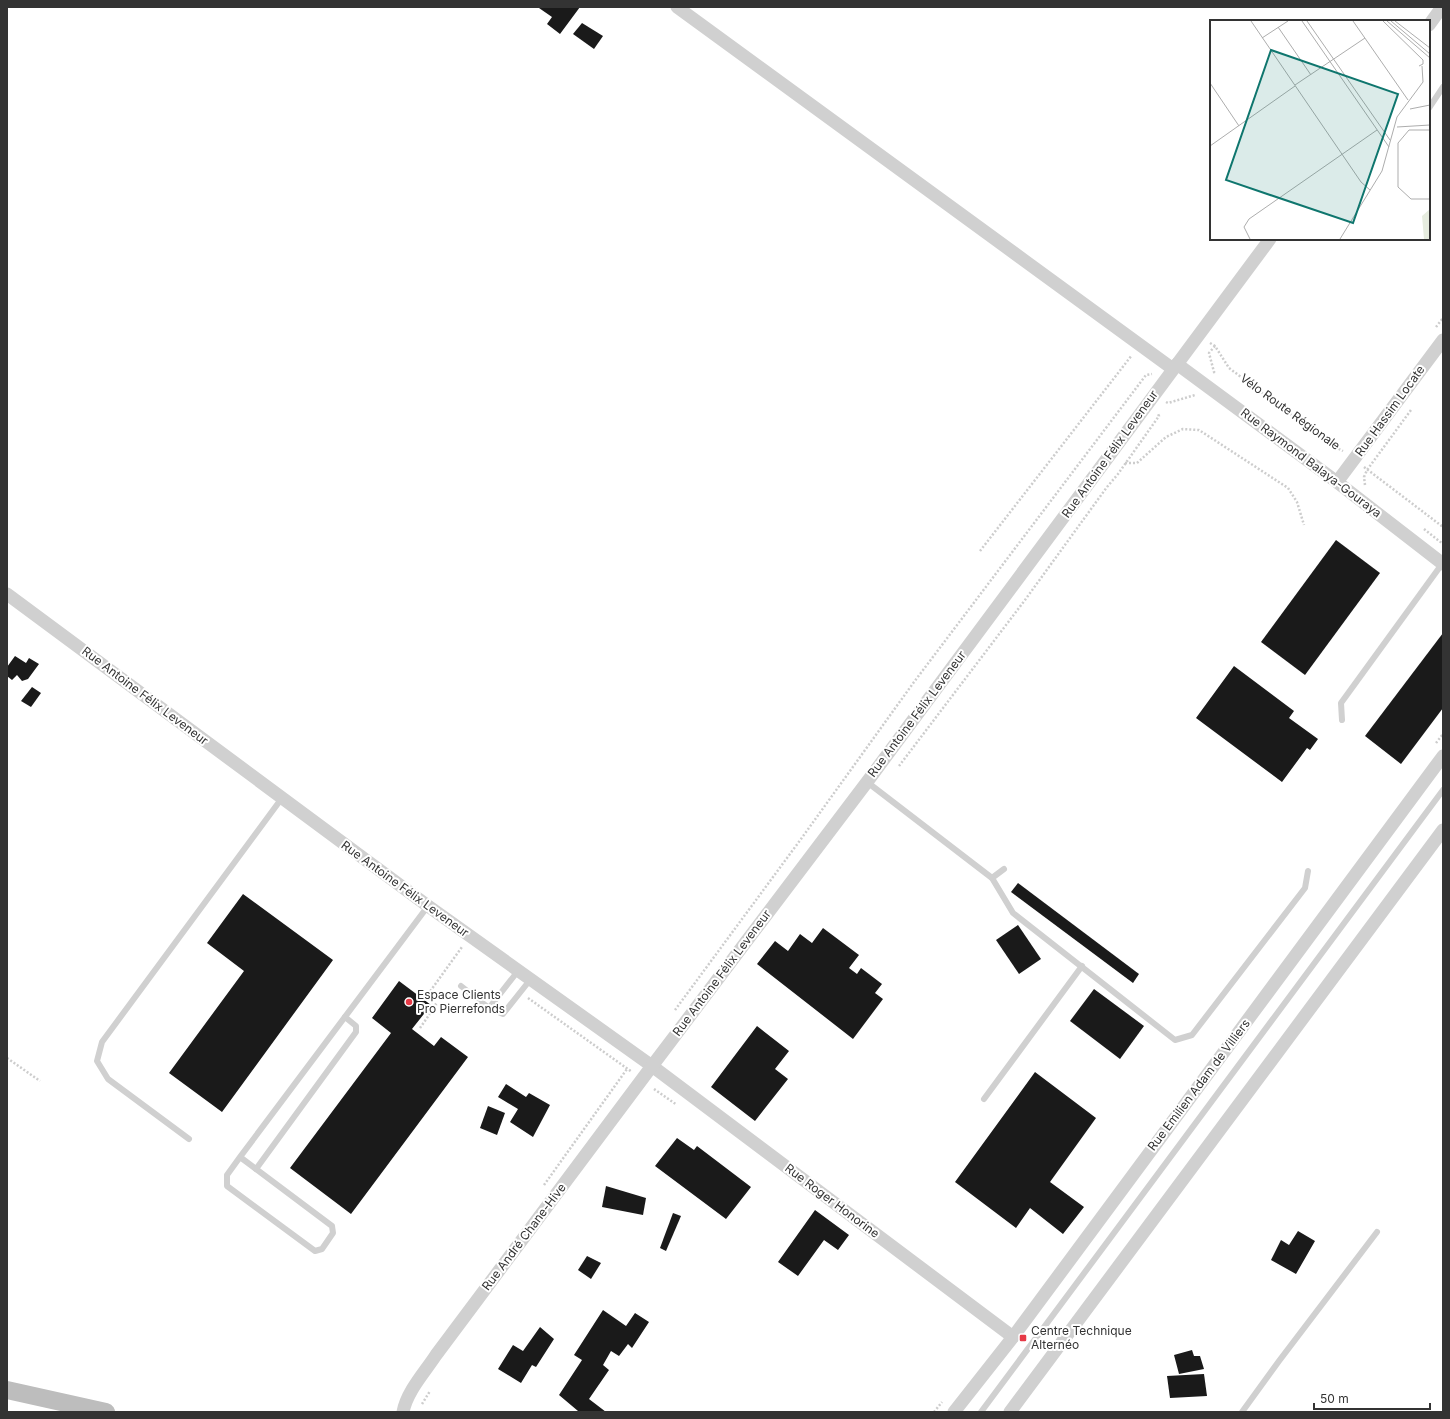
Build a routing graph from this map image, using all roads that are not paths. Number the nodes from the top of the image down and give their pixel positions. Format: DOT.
graph roads {
  1 [pos="677,7"];
  2 [pos="1442,7"];
  3 [pos="1430,24"];
  4 [pos="1443,87"];
  5 [pos="1430,106"];
  6 [pos="1269,240"];
  7 [pos="1443,340"];
  8 [pos="1175,367"];
  9 [pos="1337,482"];
  10 [pos="1443,564"];
  11 [pos="7,594"];
  12 [pos="1342,720"];
  13 [pos="1443,756"];
  14 [pos="867,782"];
  15 [pos="1443,790"];
  16 [pos="282,798"];
  17 [pos="1443,830"];
  18 [pos="1004,869"];
  19 [pos="1308,871"];
  20 [pos="992,878"];
  21 [pos="428,906"];
  22 [pos="1082,966"];
  23 [pos="518,971"];
  24 [pos="530,980"];
  25 [pos="461,986"];
  26 [pos="489,1008"];
  27 [pos="345,1017"];
  28 [pos="652,1066"];
  29 [pos="984,1099"];
  30 [pos="189,1139"];
  31 [pos="240,1157"];
  32 [pos="256,1169"];
  33 [pos="1377,1232"];
  34 [pos="1013,1337"];
  35 [pos="7,1390"];
  36 [pos="106,1412"];
  37 [pos="403,1412"];
  38 [pos="954,1412"];
  39 [pos="981,1412"];
  40 [pos="1010,1412"];
  41 [pos="1242,1412"];
  1 -- 8 [label="street, Rue Raymond Balaya-Gouraya"];
  2 -- 3 [label="street"];
  4 -- 5 [label="lane"];
  6 -- 8 [label="street, Rue Antoine Félix Leveneur"];
  7 -- 9 [label="street, Rue Hassim Locate"];
  8 -- 9 [label="street, Rue Raymond Balaya-Gouraya"];
  8 -- 14 [label="street, Rue Antoine Félix Leveneur"];
  9 -- 10 [label="street, Rue Raymond Balaya-Gouraya"];
  10 -- 12 [label="lane"];
  11 -- 16 [label="street, Rue Antoine Félix Leveneur"];
  13 -- 34 [label="street, Rue Emilien Adam de Villiers"];
  14 -- 20 [label="lane"];
  14 -- 28 [label="street, Rue Antoine Félix Leveneur"];
  15 -- 39 [label="lane"];
  16 -- 21 [label="street, Rue Antoine Félix Leveneur"];
  16 -- 30 [label="lane"];
  17 -- 40 [label="street"];
  18 -- 20 [label="lane"];
  19 -- 22 [label="lane"];
  20 -- 22 [label="lane"];
  21 -- 23 [label="street, Rue Antoine Félix Leveneur"];
  21 -- 27 [label="lane"];
  22 -- 29 [label="lane"];
  23 -- 24 [label="street, Rue Antoine Félix Leveneur"];
  23 -- 26 [label="lane"];
  24 -- 26 [label="lane"];
  24 -- 28 [label="street, Rue Antoine Félix Leveneur"];
  25 -- 26 [label="lane"];
  27 -- 31 [label="lane"];
  27 -- 32 [label="lane"];
  28 -- 34 [label="street, Rue Roger Honorine"];
  28 -- 37 [label="street, Rue André Chane-Hive"];
  31 -- 32 [label="lane"];
  31 -- 32 [label="lane"];
  33 -- 41 [label="lane"];
  34 -- 38 [label="street, Rue Emilien Adam de Villiers"];
  35 -- 36 [label="main road"];
}
